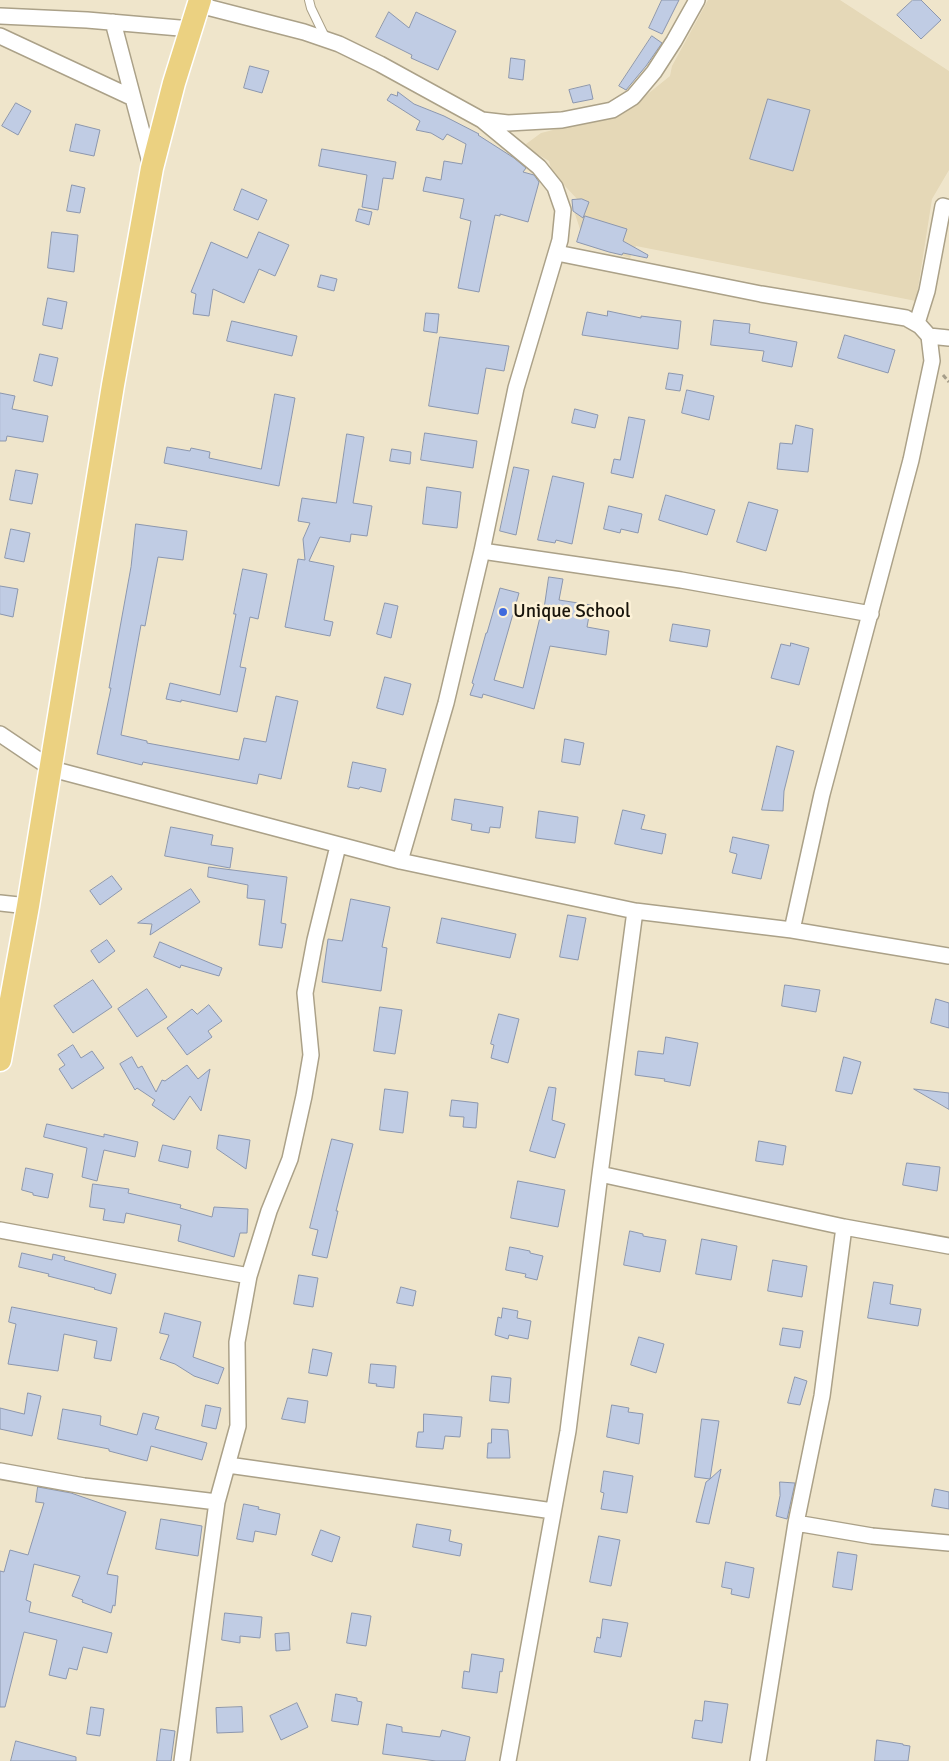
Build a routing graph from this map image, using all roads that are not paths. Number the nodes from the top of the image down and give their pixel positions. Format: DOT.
graph roads {
  1 [pos="309,0"];
  2 [pos="697,0"];
  3 [pos="199,2"];
  4 [pos="1,17"];
  5 [pos="113,22"];
  6 [pos="191,29"];
  7 [pos="0,36"];
  8 [pos="326,39"];
  9 [pos="132,98"];
  10 [pos="482,120"];
  11 [pos="152,168"];
  12 [pos="949,208"];
  13 [pos="557,253"];
  14 [pos="917,323"];
  15 [pos="929,336"];
  16 [pos="949,338"];
  17 [pos="482,551"];
  18 [pos="871,614"];
  19 [pos="0,734"];
  20 [pos="52,769"];
  21 [pos="338,846"];
  22 [pos="400,861"];
  23 [pos="0,903"];
  24 [pos="28,906"];
  25 [pos="635,911"];
  26 [pos="792,930"];
  27 [pos="949,956"];
  28 [pos="0,1060"];
  29 [pos="600,1174"];
  30 [pos="844,1227"];
  31 [pos="0,1230"];
  32 [pos="949,1246"];
  33 [pos="249,1276"];
  34 [pos="228,1466"];
  35 [pos="0,1471"];
  36 [pos="217,1502"];
  37 [pos="553,1511"];
  38 [pos="796,1523"];
  39 [pos="949,1543"];
  40 [pos="182,1761"];
  41 [pos="508,1761"];
  42 [pos="758,1761"];
  1 -- 8 [label="lane"];
  2 -- 10 [label="street"];
  3 -- 6 [label="main road"];
  3 -- 8 [label="street"];
  4 -- 5 [label="street"];
  5 -- 6 [label="street"];
  5 -- 9 [label="street"];
  6 -- 11 [label="main road"];
  7 -- 9 [label="street"];
  8 -- 10 [label="street"];
  9 -- 11 [label="street"];
  10 -- 13 [label="street"];
  11 -- 20 [label="main road"];
  12 -- 14 [label="street"];
  13 -- 14 [label="street"];
  13 -- 17 [label="street"];
  14 -- 15 [label="street"];
  15 -- 16 [label="street"];
  15 -- 18 [label="street"];
  17 -- 18 [label="street"];
  17 -- 22 [label="street"];
  18 -- 26 [label="street"];
  19 -- 20 [label="street"];
  20 -- 21 [label="street"];
  20 -- 24 [label="main road"];
  21 -- 22 [label="street"];
  21 -- 33 [label="street"];
  22 -- 25 [label="street"];
  23 -- 24 [label="street"];
  24 -- 28 [label="main road"];
  25 -- 26 [label="street"];
  25 -- 29 [label="street"];
  26 -- 27 [label="street"];
  29 -- 30 [label="street"];
  29 -- 37 [label="street"];
  30 -- 32 [label="street"];
  30 -- 38 [label="street"];
  31 -- 33 [label="street"];
  33 -- 34 [label="street"];
  34 -- 36 [label="street"];
  34 -- 37 [label="street"];
  35 -- 36 [label="street"];
  36 -- 40 [label="street"];
  37 -- 41 [label="street"];
  38 -- 39 [label="street"];
  38 -- 42 [label="street"];
}
